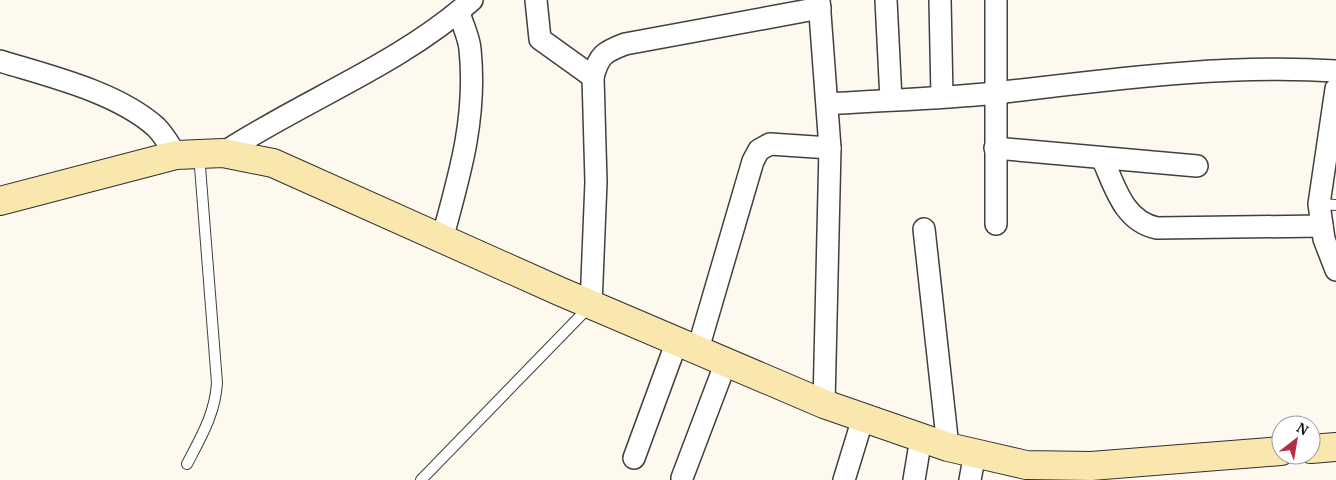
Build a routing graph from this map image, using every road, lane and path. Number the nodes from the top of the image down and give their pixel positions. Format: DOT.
graph roads {
  1 [pos="536,0"];
  2 [pos="886,0"];
  3 [pos="940,0"];
  4 [pos="996,0"];
  5 [pos="819,4"];
  6 [pos="465,6"];
  7 [pos="0,61"];
  8 [pos="1336,71"];
  9 [pos="593,77"];
  10 [pos="1336,89"];
  11 [pos="995,93"];
  12 [pos="942,96"];
  13 [pos="890,100"];
  14 [pos="828,104"];
  15 [pos="830,148"];
  16 [pos="995,148"];
  17 [pos="200,154"];
  18 [pos="1102,158"];
  19 [pos="1197,166"];
  20 [pos="0,202"];
  21 [pos="1327,205"];
  22 [pos="996,224"];
  23 [pos="1322,226"];
  24 [pos="924,229"];
  25 [pos="442,239"];
  26 [pos="1336,270"];
  27 [pos="591,305"];
  28 [pos="688,345"];
  29 [pos="726,362"];
  30 [pos="824,404"];
  31 [pos="862,418"];
  32 [pos="921,438"];
  33 [pos="948,447"];
  34 [pos="1336,447"];
  35 [pos="1321,448"];
  36 [pos="1271,452"];
  37 [pos="974,453"];
  38 [pos="634,458"];
  39 [pos="187,464"];
  40 [pos="1024,472"];
  41 [pos="1065,473"];
  42 [pos="682,478"];
  43 [pos="421,480"];
  44 [pos="844,480"];
  45 [pos="914,480"];
  46 [pos="970,480"];
  1 -- 9 [label="street"];
  2 -- 13 [label="street"];
  3 -- 12 [label="street"];
  4 -- 11 [label="street"];
  5 -- 9 [label="street"];
  5 -- 14 [label="street"];
  6 -- 17 [label="street"];
  6 -- 25 [label="street"];
  7 -- 17 [label="street"];
  8 -- 11 [label="street"];
  9 -- 27 [label="street"];
  10 -- 21 [label="street"];
  11 -- 12 [label="street"];
  11 -- 16 [label="street"];
  12 -- 13 [label="street"];
  13 -- 14 [label="street"];
  14 -- 15 [label="street"];
  15 -- 28 [label="street"];
  15 -- 30 [label="street"];
  16 -- 18 [label="street"];
  16 -- 22 [label="street"];
  17 -- 20 [label="main road"];
  17 -- 25 [label="main road"];
  17 -- 39 [label="lane"];
  18 -- 19 [label="street"];
  18 -- 23 [label="street"];
  21 -- 23 [label="street"];
  23 -- 26 [label="street"];
  24 -- 33 [label="street"];
  25 -- 27 [label="main road"];
  27 -- 28 [label="main road"];
  27 -- 43 [label="lane"];
  28 -- 29 [label="main road"];
  28 -- 38 [label="street"];
  29 -- 30 [label="main road"];
  29 -- 42 [label="street"];
  30 -- 31 [label="main road"];
  31 -- 32 [label="main road"];
  31 -- 44 [label="street"];
  32 -- 33 [label="main road"];
  32 -- 45 [label="street"];
  33 -- 37 [label="main road"];
  34 -- 35 [label="main road"];
  36 -- 41 [label="main road"];
  37 -- 40 [label="main road"];
  37 -- 46 [label="street"];
  40 -- 41 [label="main road"];
}
